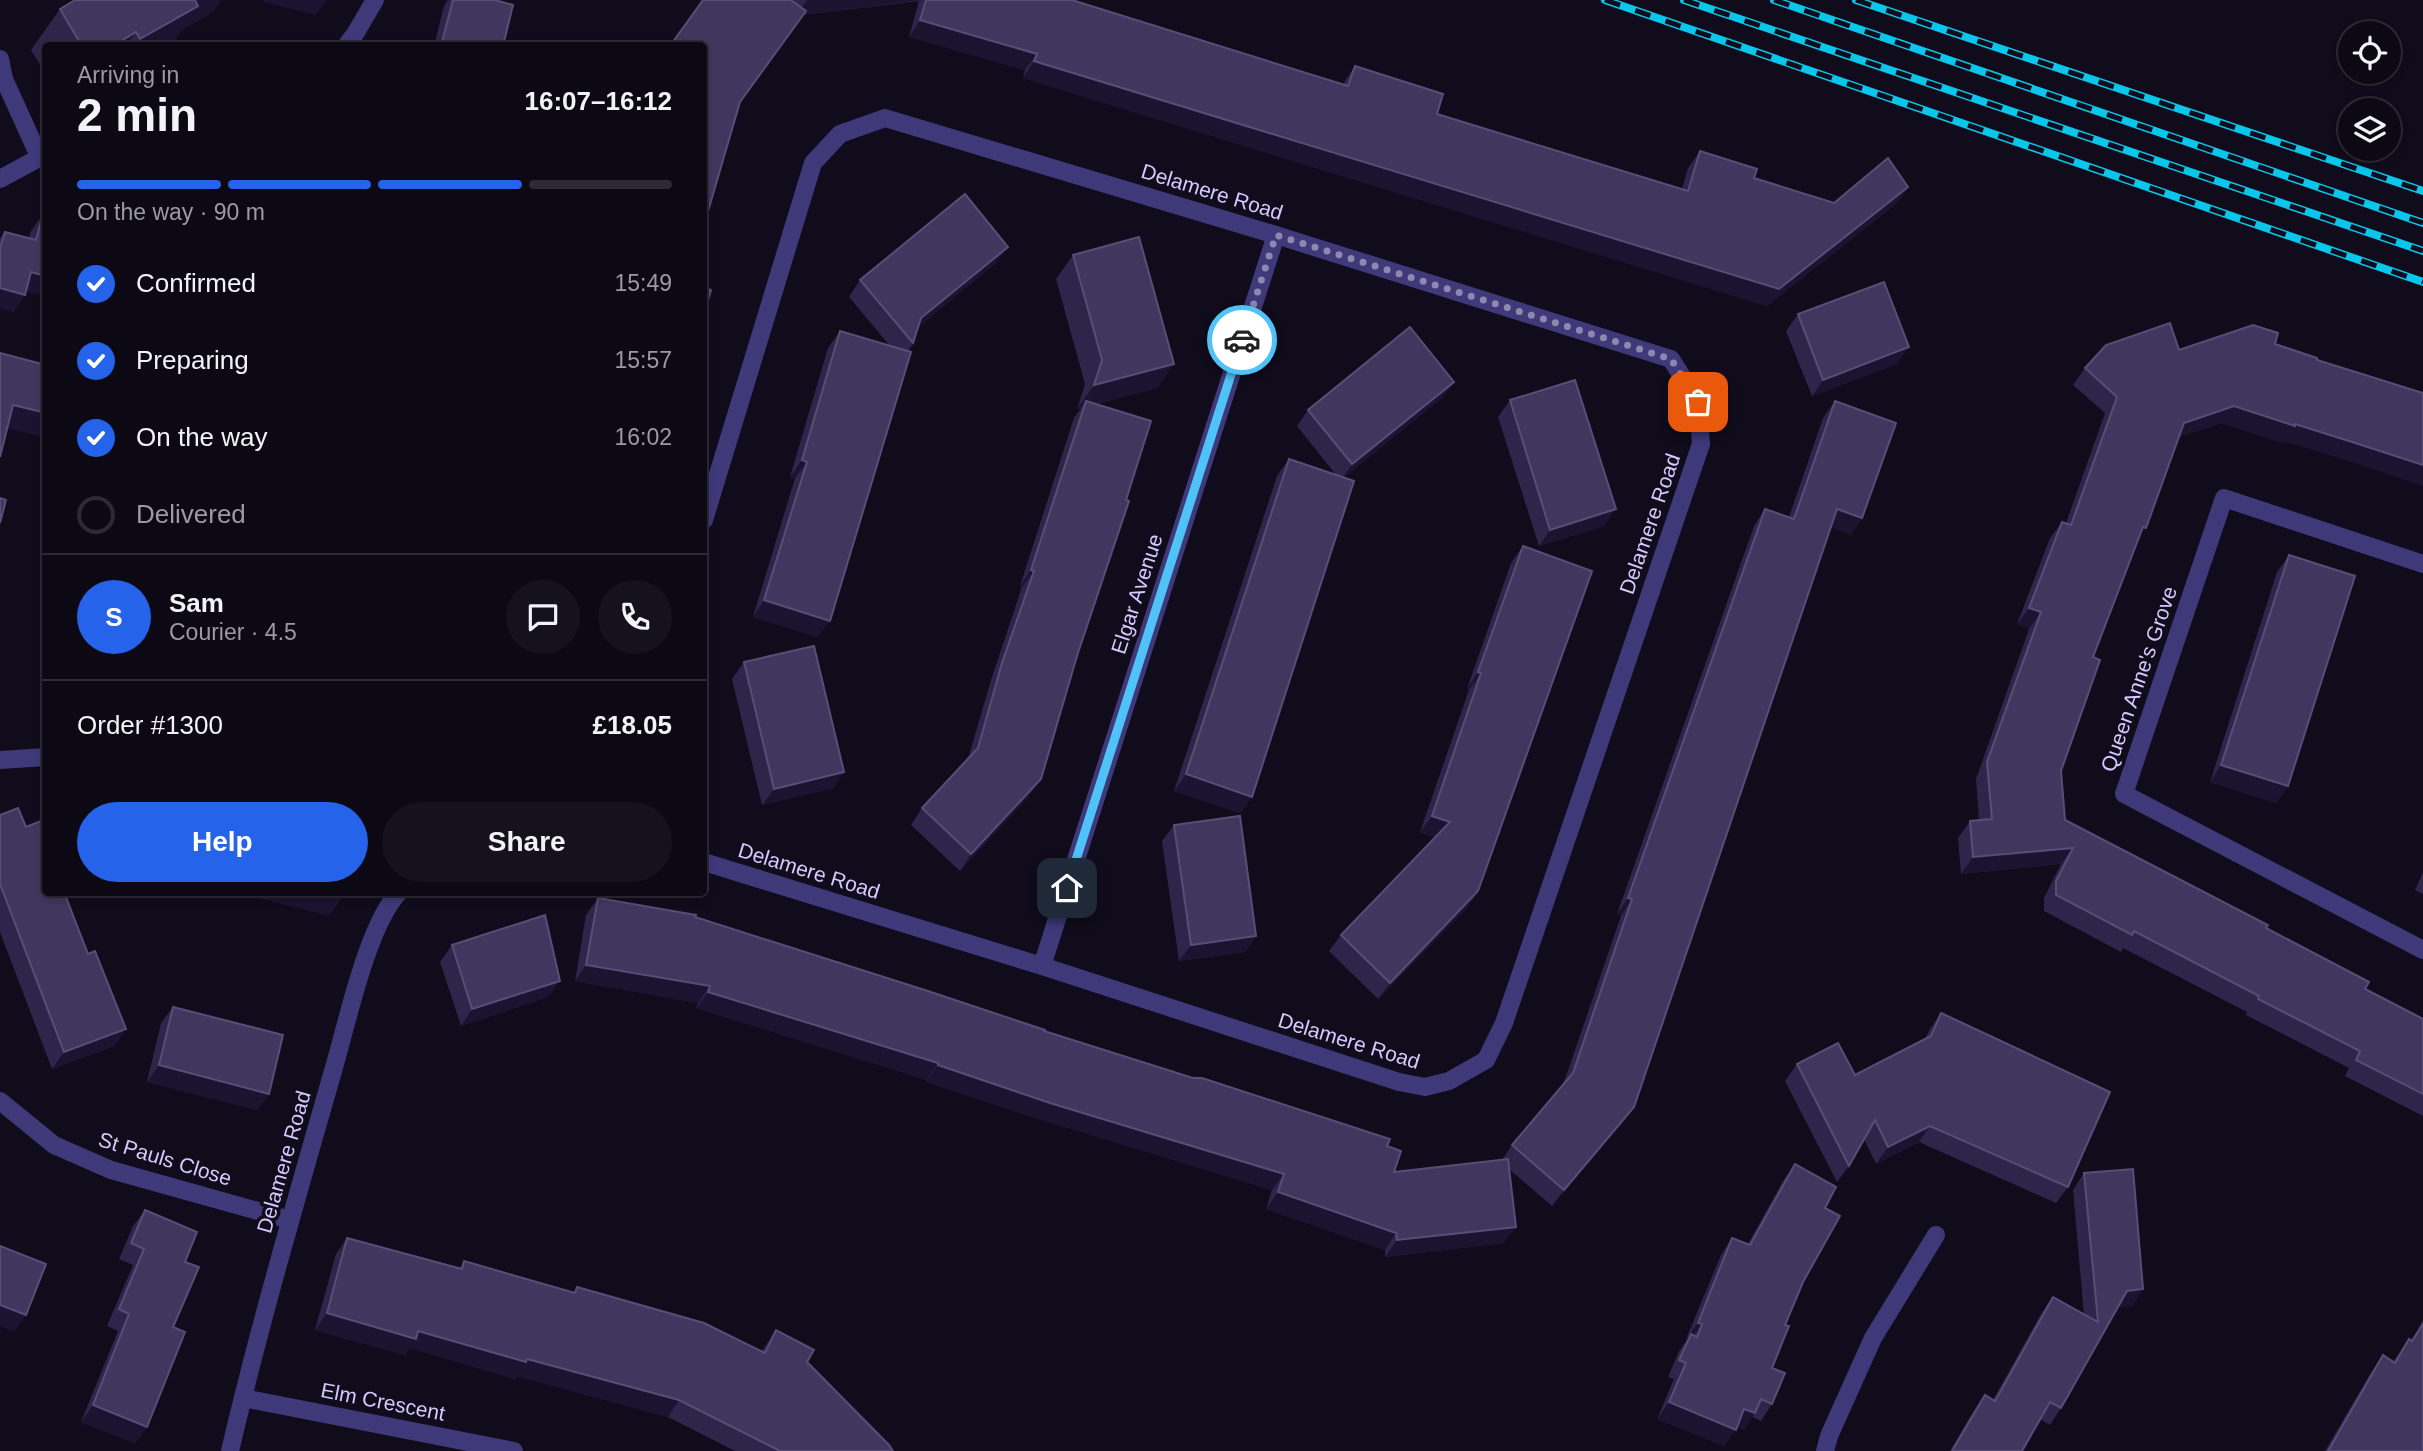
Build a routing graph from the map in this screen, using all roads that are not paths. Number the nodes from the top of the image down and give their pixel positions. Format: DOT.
graph roads {
  1 [pos="375,0"];
  2 [pos="349,42"];
  3 [pos="0,59"];
  4 [pos="42,155"];
  5 [pos="0,179"];
  6 [pos="1276,235"];
  7 [pos="707,510"];
  8 [pos="2423,564"];
  9 [pos="42,757"];
  10 [pos="0,760"];
  11 [pos="707,863"];
  12 [pos="397,896"];
  13 [pos="2423,950"];
  14 [pos="1042,967"];
  15 [pos="0,1101"];
  16 [pos="290,1220"];
  17 [pos="1936,1235"];
  18 [pos="243,1398"];
  19 [pos="230,1451"];
  20 [pos="514,1451"];
  21 [pos="1825,1451"];
  1 -- 2 [label="street"];
  3 -- 4 [label="street"];
  4 -- 5 [label="street"];
  6 -- 7 [label="street, Delamere Road"];
  6 -- 14 [label="street, Elgar Avenue"];
  6 -- 14 [label="street, Delamere Road"];
  8 -- 13 [label="street, Queen Anne's Grove"];
  9 -- 10 [label="street"];
  11 -- 14 [label="street, Delamere Road"];
  12 -- 16 [label="street, Delamere Road"];
  15 -- 16 [label="street, St Pauls Close"];
  16 -- 18 [label="street, Delamere Road"];
  17 -- 21 [label="street"];
  18 -- 19 [label="street, Delamere Road"];
  18 -- 20 [label="street, Elm Crescent"];
}
